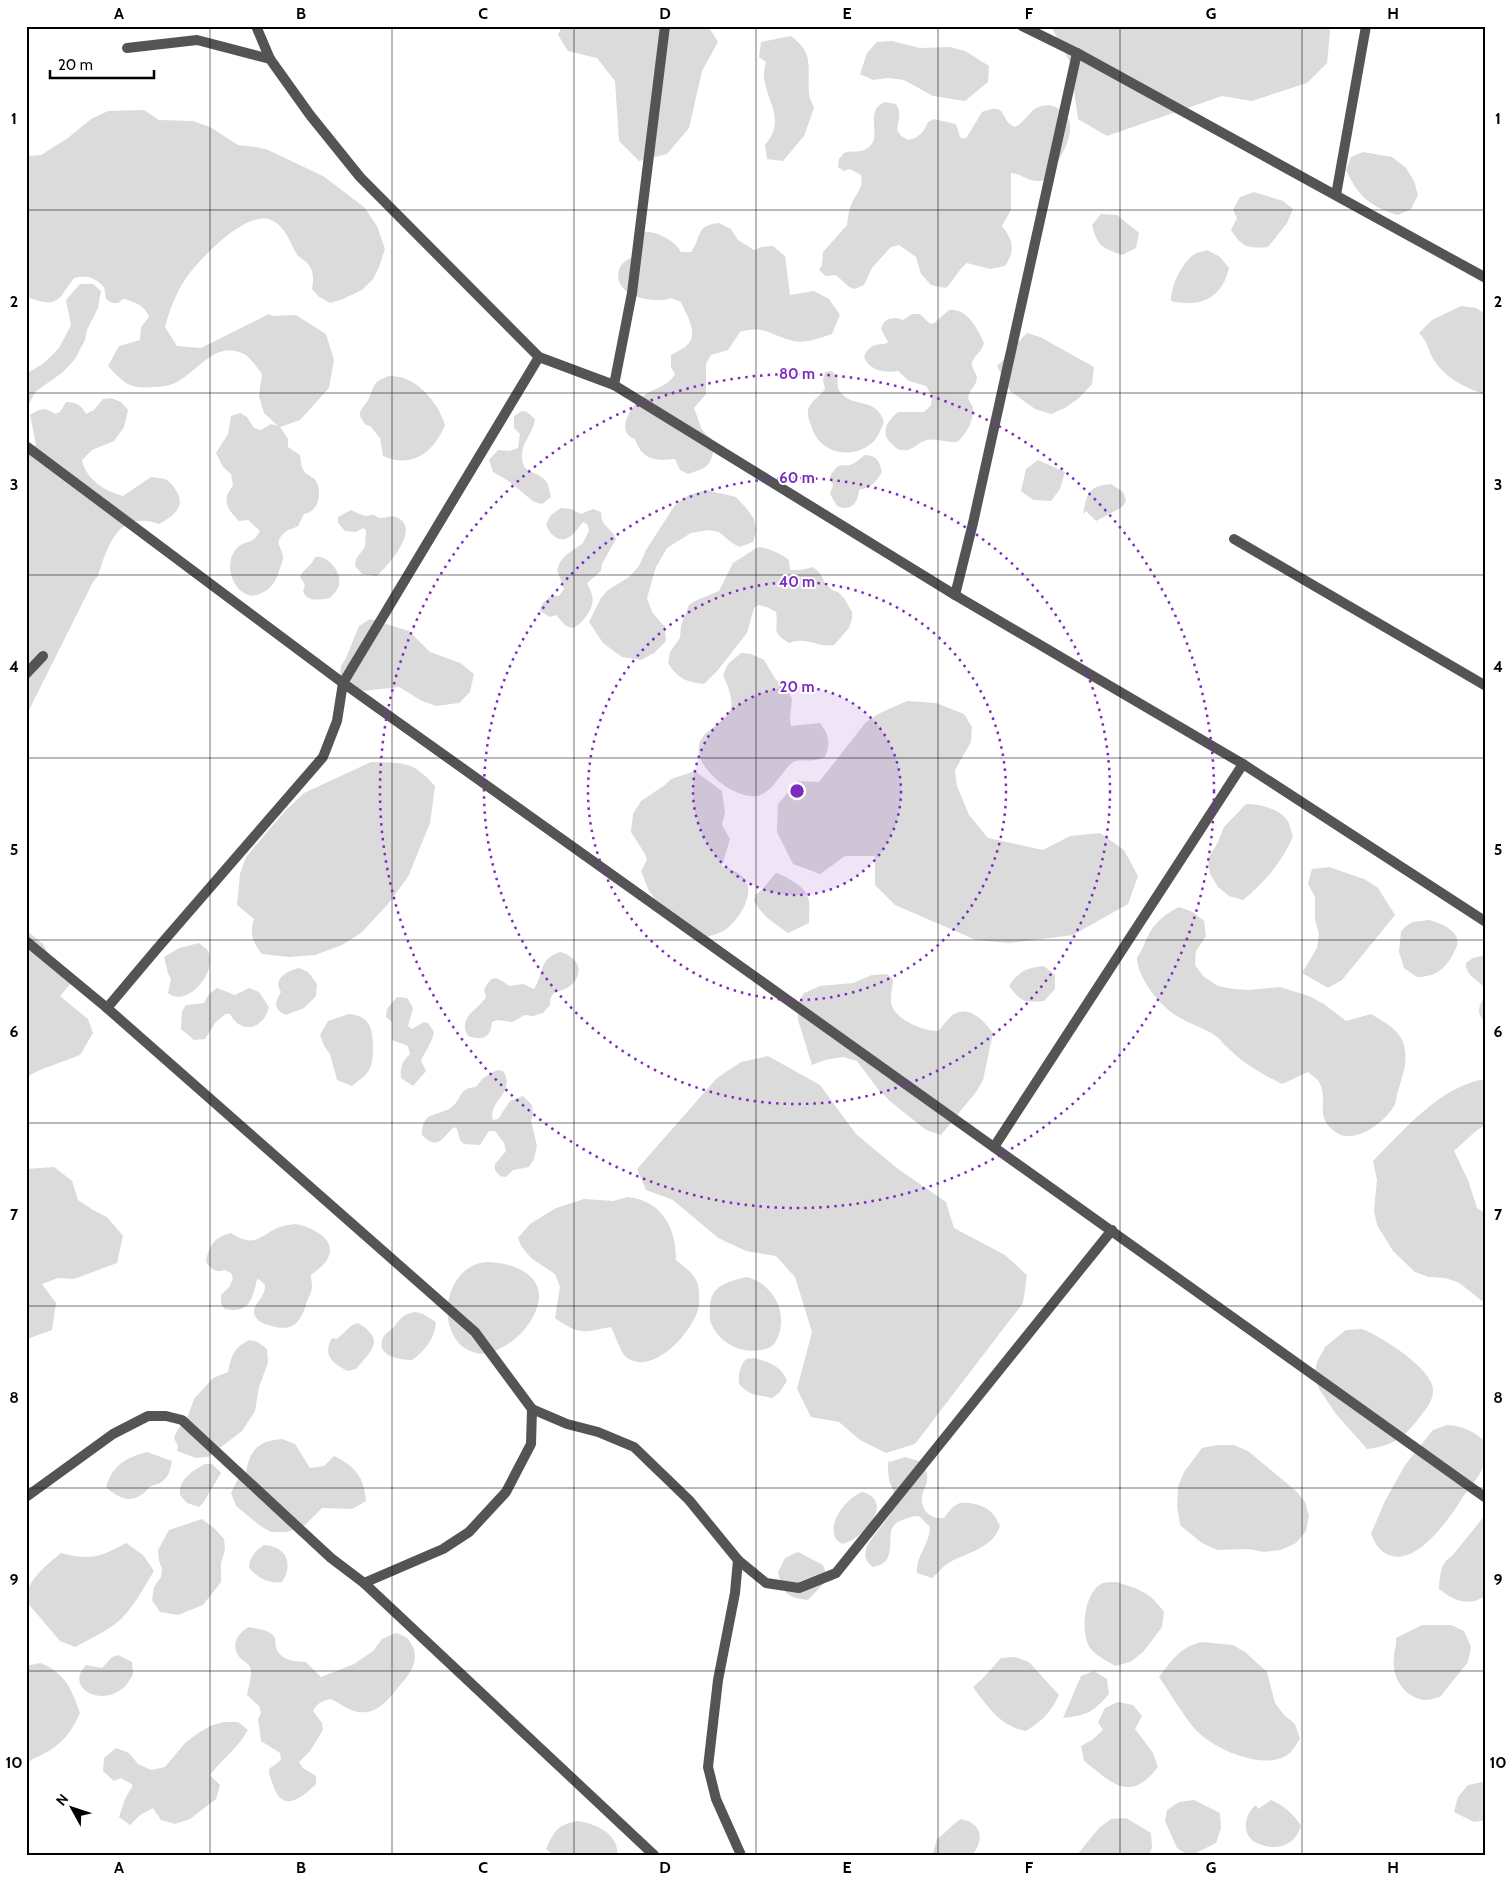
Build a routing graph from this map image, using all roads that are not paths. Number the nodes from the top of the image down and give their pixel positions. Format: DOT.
graph roads {
  1 [pos="256,26"];
  2 [pos="665,26"];
  3 [pos="1022,26"];
  4 [pos="1366,26"];
  5 [pos="127,48"];
  6 [pos="1077,53"];
  7 [pos="270,60"];
  8 [pos="1336,195"];
  9 [pos="1486,278"];
  10 [pos="539,357"];
  11 [pos="614,385"];
  12 [pos="26,446"];
  13 [pos="1234,539"];
  14 [pos="955,595"];
  15 [pos="43,656"];
  16 [pos="26,674"];
  17 [pos="343,683"];
  18 [pos="1486,686"];
  19 [pos="1242,764"];
  20 [pos="1486,922"];
  21 [pos="26,941"];
  22 [pos="108,1008"];
  23 [pos="994,1147"];
  24 [pos="1112,1230"];
  25 [pos="532,1409"];
  26 [pos="26,1497"];
  27 [pos="1486,1498"];
  28 [pos="738,1560"];
  29 [pos="364,1583"];
  30 [pos="654,1855"];
  31 [pos="741,1855"];
  1 -- 7 [label="street"];
  2 -- 11 [label="street"];
  3 -- 6 [label="street"];
  4 -- 8 [label="street"];
  5 -- 7 [label="street"];
  6 -- 8 [label="street"];
  6 -- 14 [label="street"];
  7 -- 10 [label="street"];
  8 -- 9 [label="street"];
  10 -- 11 [label="street"];
  10 -- 17 [label="street"];
  11 -- 14 [label="street"];
  12 -- 17 [label="street"];
  13 -- 18 [label="street"];
  14 -- 19 [label="street"];
  15 -- 16 [label="street"];
  17 -- 22 [label="street"];
  17 -- 23 [label="street"];
  19 -- 20 [label="street"];
  19 -- 23 [label="street"];
  21 -- 22 [label="street"];
  22 -- 25 [label="street"];
  23 -- 24 [label="street"];
  24 -- 27 [label="street"];
  24 -- 28 [label="street"];
  25 -- 28 [label="street"];
  25 -- 29 [label="street"];
  26 -- 29 [label="street"];
  28 -- 31 [label="street"];
  29 -- 30 [label="street"];
}
